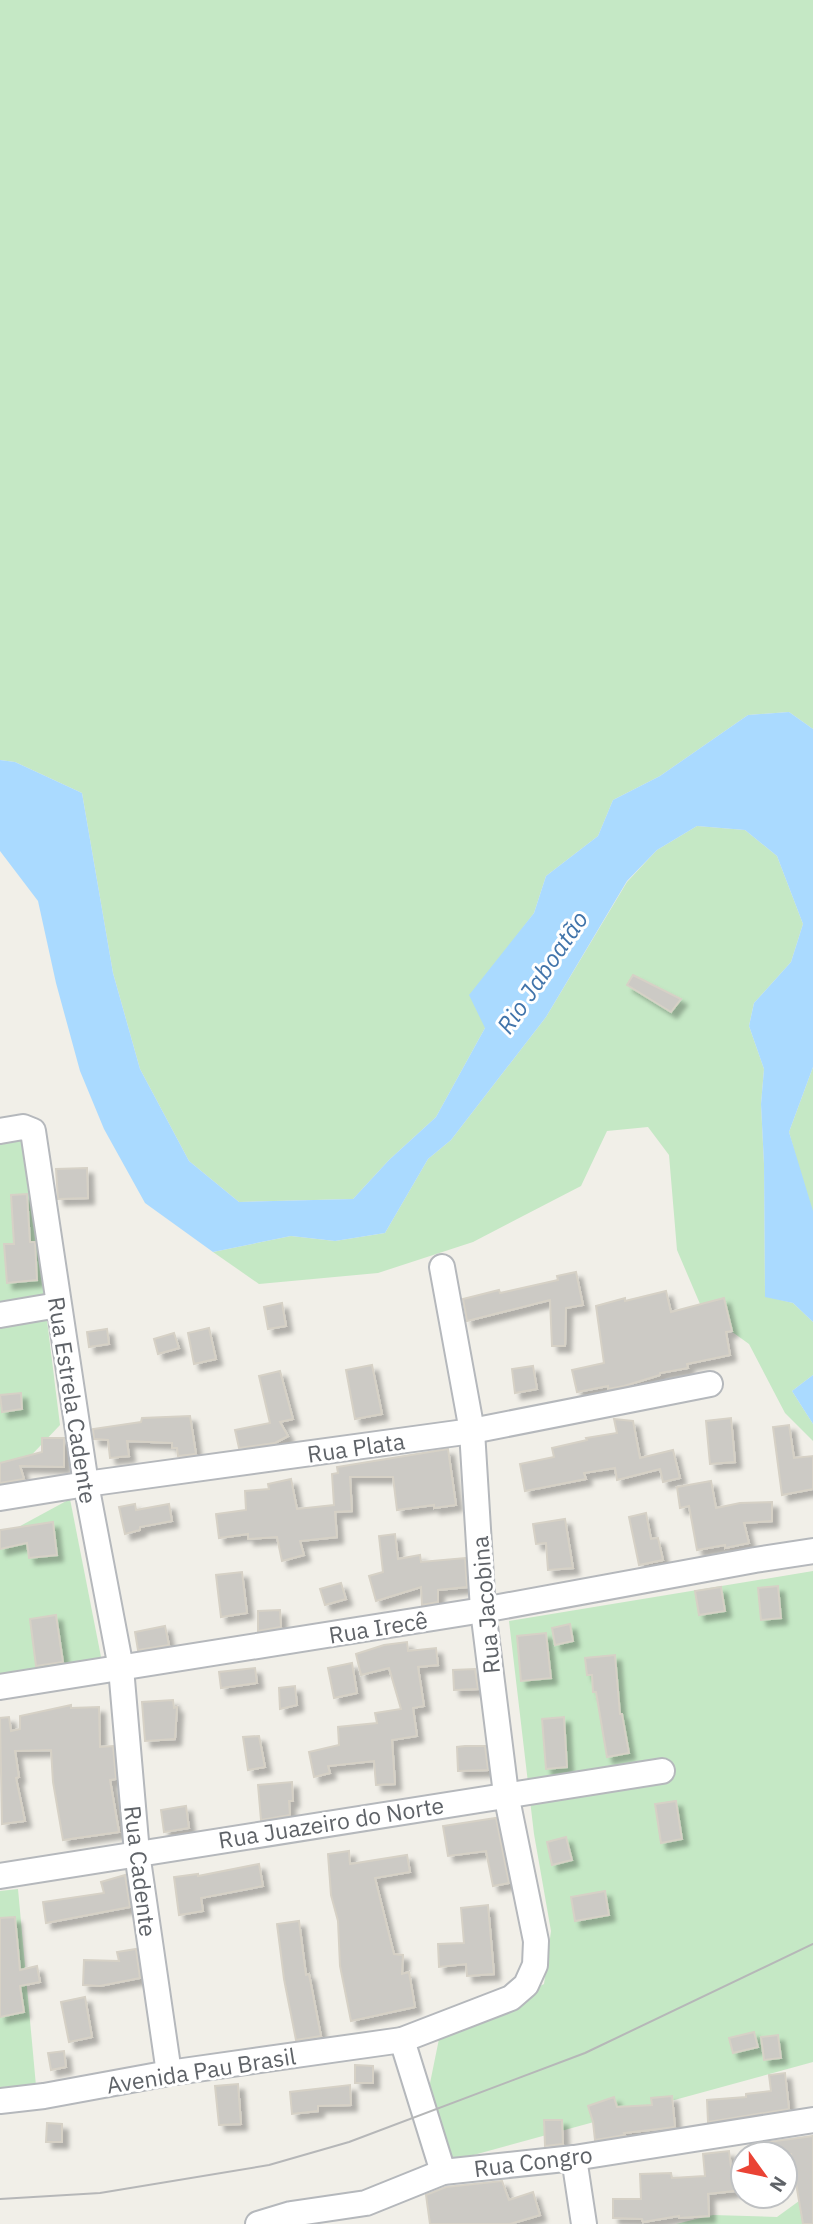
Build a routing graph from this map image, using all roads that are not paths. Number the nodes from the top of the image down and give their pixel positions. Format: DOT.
graph roads {
  1 [pos="0,1131"];
  2 [pos="442,1267"];
  3 [pos="58,1305"];
  4 [pos="0,1315"];
  5 [pos="710,1384"];
  6 [pos="472,1431"];
  7 [pos="86,1484"];
  8 [pos="0,1499"];
  9 [pos="813,1552"];
  10 [pos="483,1610"];
  11 [pos="121,1668"];
  12 [pos="0,1687"];
  13 [pos="662,1771"];
  14 [pos="506,1794"];
  15 [pos="137,1853"];
  16 [pos="0,1876"];
  17 [pos="536,1941"];
  18 [pos="402,2040"];
  19 [pos="169,2073"];
  20 [pos="0,2101"];
  21 [pos="813,2120"];
  22 [pos="574,2158"];
  23 [pos="443,2172"];
  24 [pos="258,2224"];
  25 [pos="584,2224"];
  1 -- 3 [label="street, Rua Estrela Cadente"];
  2 -- 6 [label="street, Rua Jacobina"];
  3 -- 4 [label="street"];
  3 -- 7 [label="street, Rua Estrela Cadente"];
  5 -- 6 [label="street, Rua Plata"];
  6 -- 7 [label="street, Rua Plata"];
  6 -- 10 [label="street, Rua Jacobina"];
  7 -- 8 [label="street, Rua Plata"];
  7 -- 11 [label="street, Rua Estrela Cadente"];
  9 -- 10 [label="street, Rua Irecê"];
  10 -- 11 [label="street, Rua Irecê"];
  10 -- 14 [label="street, Rua Jacobina"];
  11 -- 12 [label="street, Rua Irecê"];
  11 -- 15 [label="street, Rua Cadente"];
  13 -- 14 [label="street, Rua Juazeiro do Norte"];
  14 -- 15 [label="street, Rua Juazeiro do Norte"];
  14 -- 17 [label="street, Rua Jacobina"];
  15 -- 16 [label="street, Rua Juazeiro do Norte"];
  15 -- 19 [label="street, Rua Cadente"];
  17 -- 18 [label="street, Avenida Pau Brasil"];
  18 -- 19 [label="street, Avenida Pau Brasil"];
  18 -- 23 [label="street"];
  19 -- 20 [label="street, Avenida Pau Brasil"];
  21 -- 22 [label="street, Rua Congro"];
  22 -- 23 [label="street, Rua Congro"];
  22 -- 25 [label="street"];
  23 -- 24 [label="street, Rua Congro"];
}
